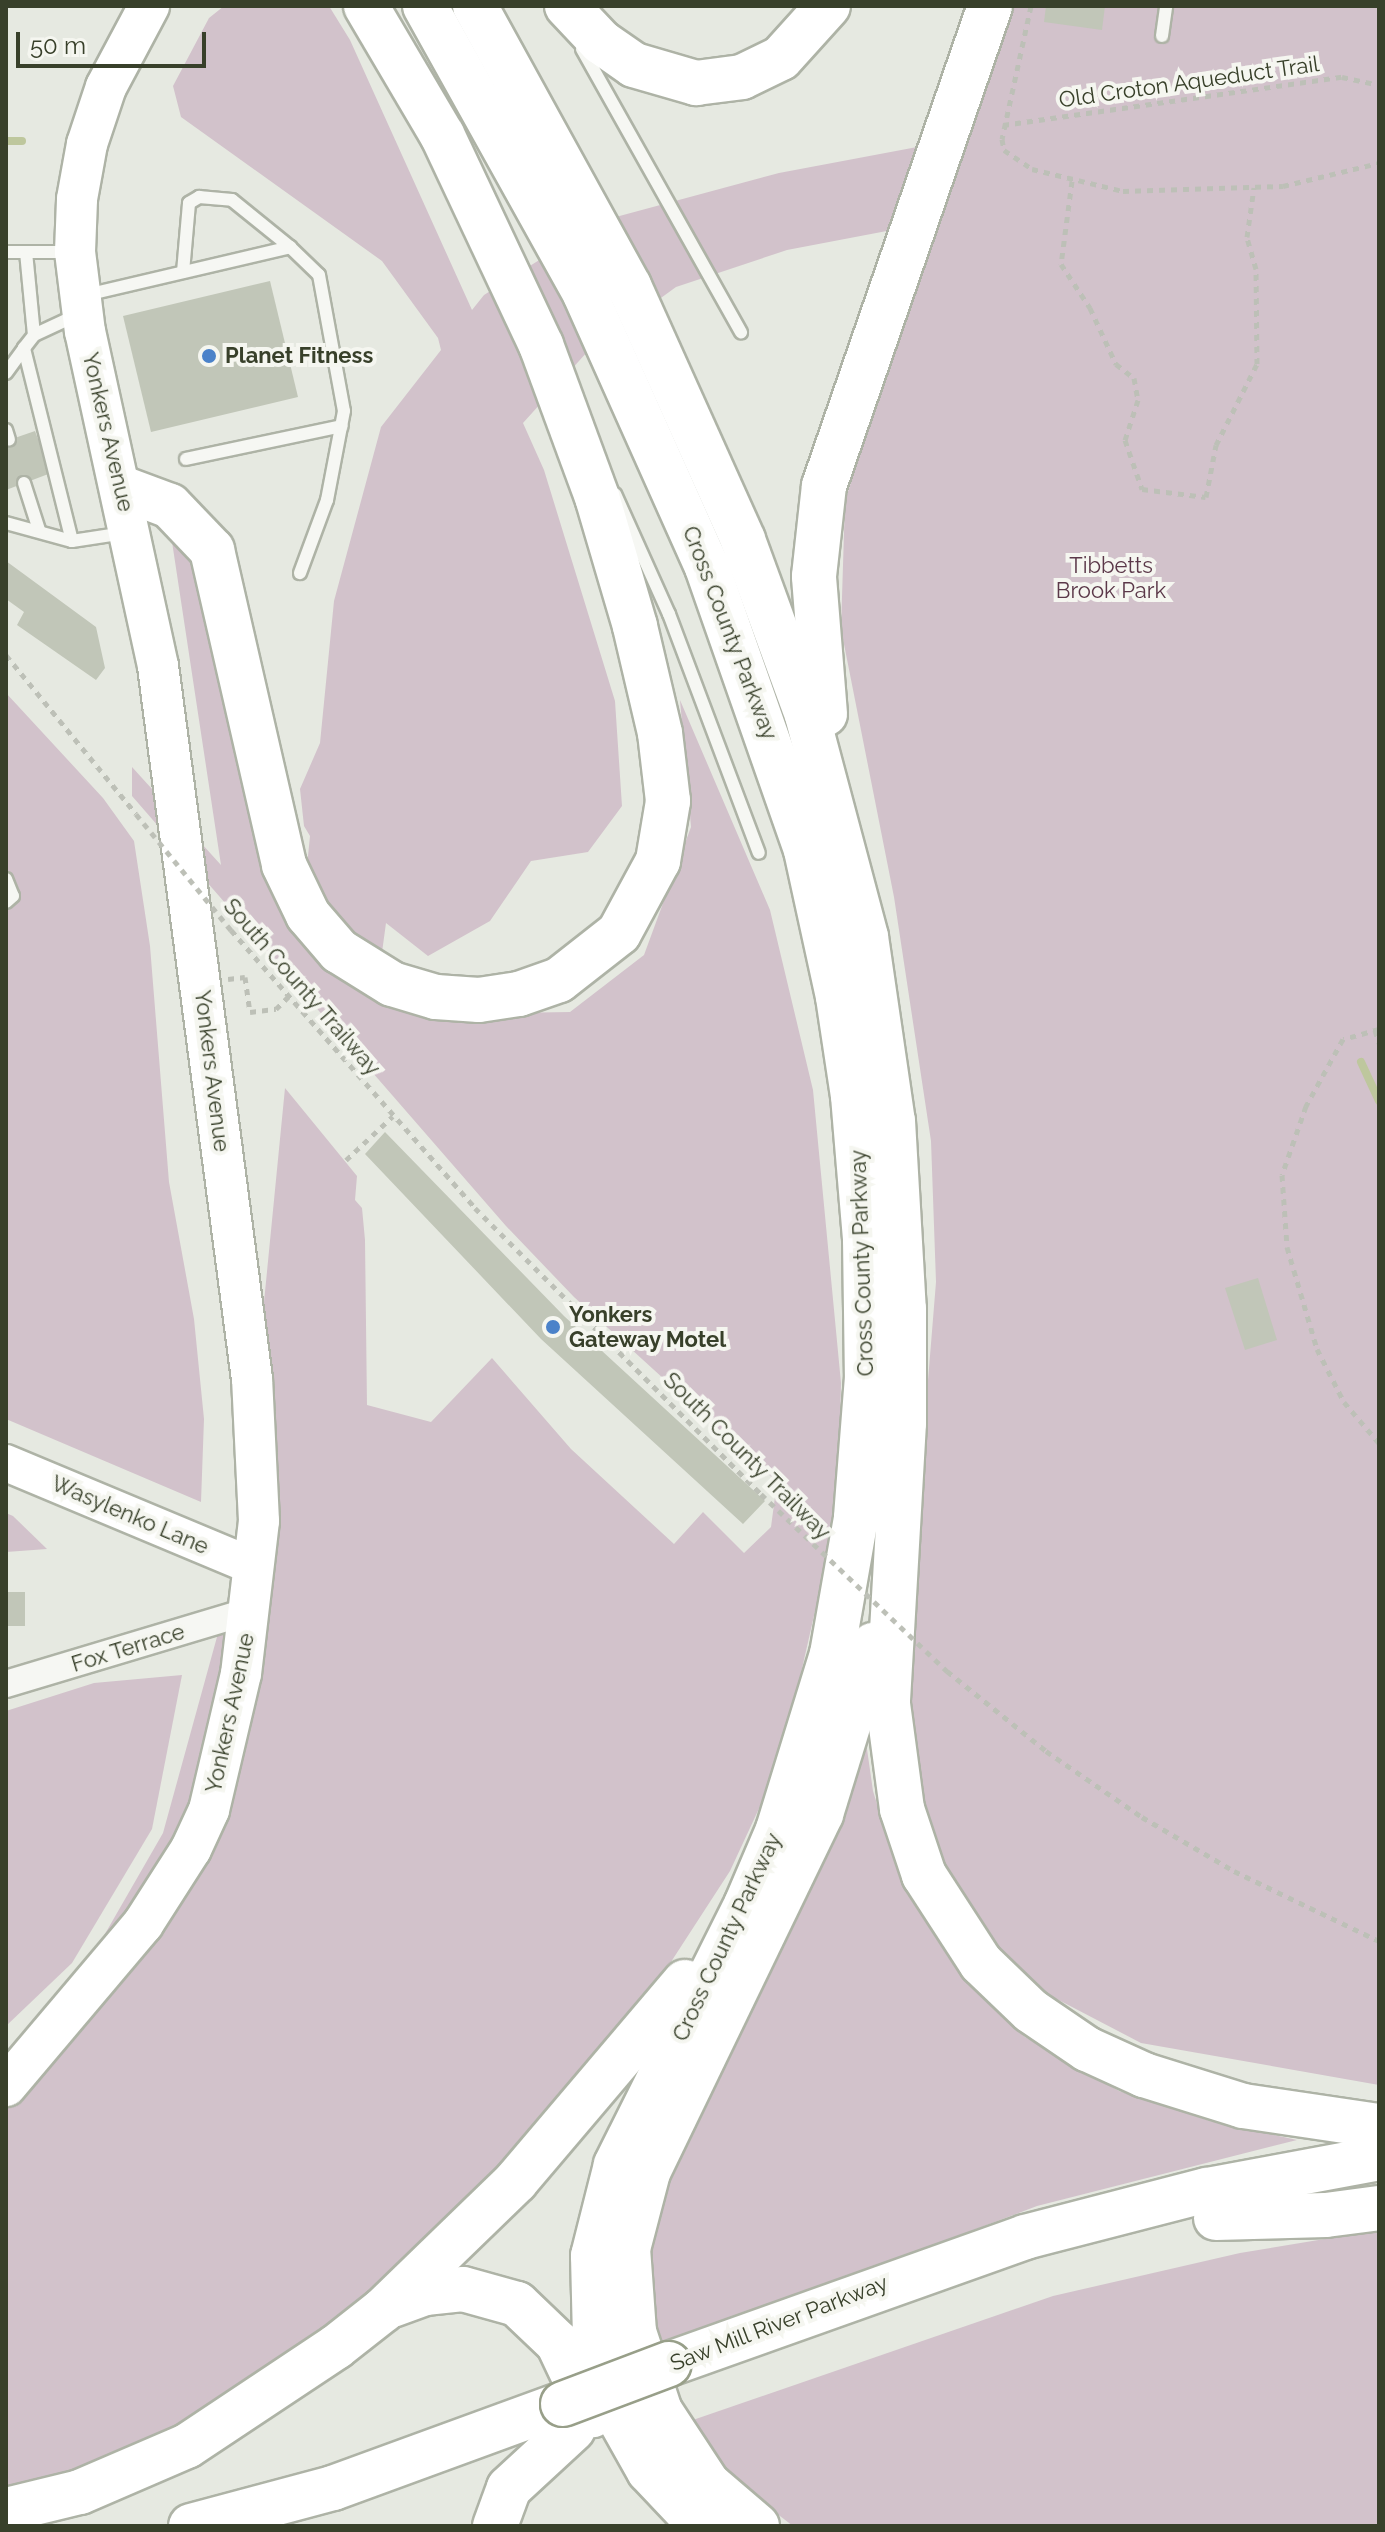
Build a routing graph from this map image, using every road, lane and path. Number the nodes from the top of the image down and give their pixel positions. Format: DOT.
graph roads {
  1 [pos="149,6"];
  2 [pos="366,6"];
  3 [pos="425,6"];
  4 [pos="475,6"];
  5 [pos="559,6"];
  6 [pos="567,6"];
  7 [pos="828,6"];
  8 [pos="990,6"];
  9 [pos="1031,6"];
  10 [pos="1166,6"];
  11 [pos="1162,36"];
  12 [pos="1379,85"];
  13 [pos="1003,125"];
  14 [pos="1379,163"];
  15 [pos="1072,181"];
  16 [pos="1254,187"];
  17 [pos="290,247"];
  18 [pos="6,252"];
  19 [pos="26,252"];
  20 [pos="75,252"];
  21 [pos="183,272"];
  22 [pos="81,305"];
  23 [pos="741,332"];
  24 [pos="34,335"];
  25 [pos="24,348"];
  26 [pos="6,373"];
  27 [pos="561,396"];
  28 [pos="342,426"];
  29 [pos="186,459"];
  30 [pos="24,483"];
  31 [pos="122,488"];
  32 [pos="6,523"];
  33 [pos="39,530"];
  34 [pos="131,532"];
  35 [pos="72,541"];
  36 [pos="300,573"];
  37 [pos="6,655"];
  38 [pos="833,804"];
  39 [pos="759,853"];
  40 [pos="6,879"];
  41 [pos="6,902"];
  42 [pos="245,977"];
  43 [pos="290,995"];
  44 [pos="1377,1030"];
  45 [pos="1379,1043"];
  46 [pos="393,1116"];
  47 [pos="346,1160"];
  48 [pos="1379,1443"];
  49 [pos="6,1463"];
  50 [pos="897,1513"];
  51 [pos="255,1567"];
  52 [pos="250,1611"];
  53 [pos="6,1684"];
  54 [pos="746,1905"];
  55 [pos="1379,1941"];
  56 [pos="6,2086"];
  57 [pos="1379,2126"];
  58 [pos="1379,2158"];
  59 [pos="1379,2188"];
  60 [pos="1379,2208"];
  61 [pos="1216,2218"];
  62 [pos="383,2310"];
  63 [pos="673,2377"];
  64 [pos="568,2416"];
  65 [pos="6,2510"];
  66 [pos="191,2526"];
  67 [pos="310,2526"];
  68 [pos="495,2526"];
  69 [pos="663,2526"];
  70 [pos="701,2526"];
  71 [pos="757,2526"];
  1 -- 20 [label="main road, Yonkers Avenue"];
  2 -- 27 [label="highway"];
  3 -- 54 [label="highway, Cross County Parkway"];
  4 -- 38 [label="highway, Cross County Parkway"];
  5 -- 23 [label="lane"];
  6 -- 7 [label="highway"];
  8 -- 38 [label="highway"];
  9 -- 13 [label="path"];
  10 -- 11 [label="lane"];
  12 -- 13 [label="path, Old Croton Aqueduct Trail"];
  13 -- 15 [label="path"];
  14 -- 16 [label="path"];
  15 -- 16 [label="path"];
  15 -- 16 [label="path"];
  17 -- 21 [label="lane"];
  17 -- 21 [label="lane"];
  17 -- 28 [label="lane"];
  18 -- 19 [label="lane"];
  19 -- 20 [label="lane"];
  19 -- 24 [label="lane"];
  20 -- 22 [label="main road, Yonkers Avenue"];
  21 -- 22 [label="lane"];
  22 -- 24 [label="lane"];
  22 -- 31 [label="main road, Yonkers Avenue"];
  24 -- 25 [label="lane"];
  25 -- 26 [label="lane"];
  25 -- 35 [label="lane"];
  27 -- 31 [label="highway"];
  27 -- 39 [label="lane"];
  28 -- 29 [label="lane"];
  28 -- 36 [label="lane"];
  30 -- 33 [label="lane"];
  31 -- 34 [label="main road, Yonkers Avenue"];
  32 -- 33 [label="lane"];
  33 -- 35 [label="lane"];
  34 -- 35 [label="lane"];
  34 -- 51 [label="main road, Yonkers Avenue"];
  37 -- 43 [label="path, South County Trailway, bridge"];
  38 -- 50 [label="highway, Cross County Parkway"];
  40 -- 41 [label="lane"];
  42 -- 43 [label="path"];
  43 -- 46 [label="path, South County Trailway"];
  44 -- 45 [label="path"];
  44 -- 48 [label="path"];
  46 -- 47 [label="path"];
  46 -- 55 [label="path, South County Trailway, bridge"];
  49 -- 51 [label="street, Wasylenko Lane"];
  50 -- 57 [label="highway"];
  50 -- 71 [label="highway"];
  51 -- 52 [label="main road, Yonkers Avenue"];
  52 -- 53 [label="street, Fox Terrace"];
  52 -- 56 [label="main road, Yonkers Avenue"];
  54 -- 62 [label="highway"];
  54 -- 70 [label="highway, Cross County Parkway"];
  58 -- 63 [label="highway, Saw Mill River Parkway"];
  59 -- 61 [label="highway, Saw Mill River Parkway"];
  60 -- 61 [label="highway"];
  61 -- 63 [label="highway, Saw Mill River Parkway"];
  62 -- 65 [label="highway"];
  62 -- 69 [label="highway"];
  63 -- 64 [label="highway, Saw Mill River Parkway"];
  64 -- 66 [label="highway, Saw Mill River Parkway"];
  64 -- 67 [label="highway, Saw Mill River Parkway"];
  64 -- 68 [label="highway"];
}
